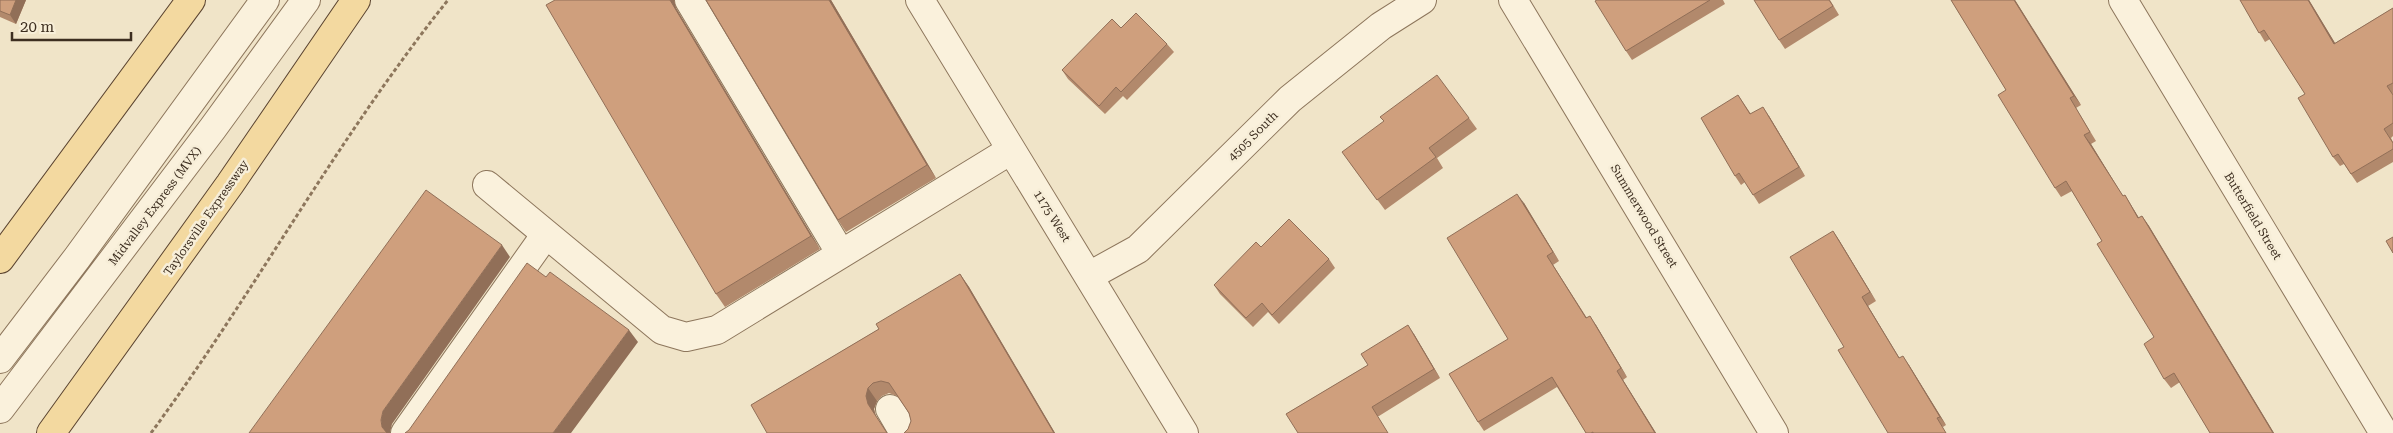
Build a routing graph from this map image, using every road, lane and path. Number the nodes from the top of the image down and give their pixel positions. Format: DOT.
graph roads {
  1 [pos="191,0"];
  2 [pos="265,0"];
  3 [pos="306,0"];
  4 [pos="356,0"];
  5 [pos="448,0"];
  6 [pos="690,0"];
  7 [pos="920,0"];
  8 [pos="1422,0"];
  9 [pos="1513,0"];
  10 [pos="2123,0"];
  11 [pos="1011,150"];
  12 [pos="487,185"];
  13 [pos="546,234"];
  14 [pos="841,254"];
  15 [pos="0,260"];
  16 [pos="1089,276"];
  17 [pos="0,359"];
  18 [pos="0,409"];
  19 [pos="890,409"];
  20 [pos="51,433"];
  21 [pos="151,433"];
  22 [pos="405,433"];
  23 [pos="904,433"];
  24 [pos="1184,433"];
  25 [pos="1774,433"];
  26 [pos="2384,433"];
  1 -- 15 [label="main road"];
  2 -- 17 [label="street"];
  3 -- 18 [label="street, Midvalley Express (MVX)"];
  4 -- 20 [label="main road, Taylorsville Expressway"];
  5 -- 21 [label="path"];
  6 -- 14 [label="street"];
  7 -- 11 [label="street, 1175 West"];
  8 -- 16 [label="street, 4505 South"];
  9 -- 25 [label="street, Summerwood Street"];
  10 -- 26 [label="street, Butterfield Street"];
  11 -- 14 [label="street"];
  11 -- 16 [label="street, 1175 West"];
  12 -- 13 [label="street"];
  13 -- 14 [label="street"];
  13 -- 22 [label="street"];
  16 -- 24 [label="street, 1175 West"];
  19 -- 23 [label="street"];
}
